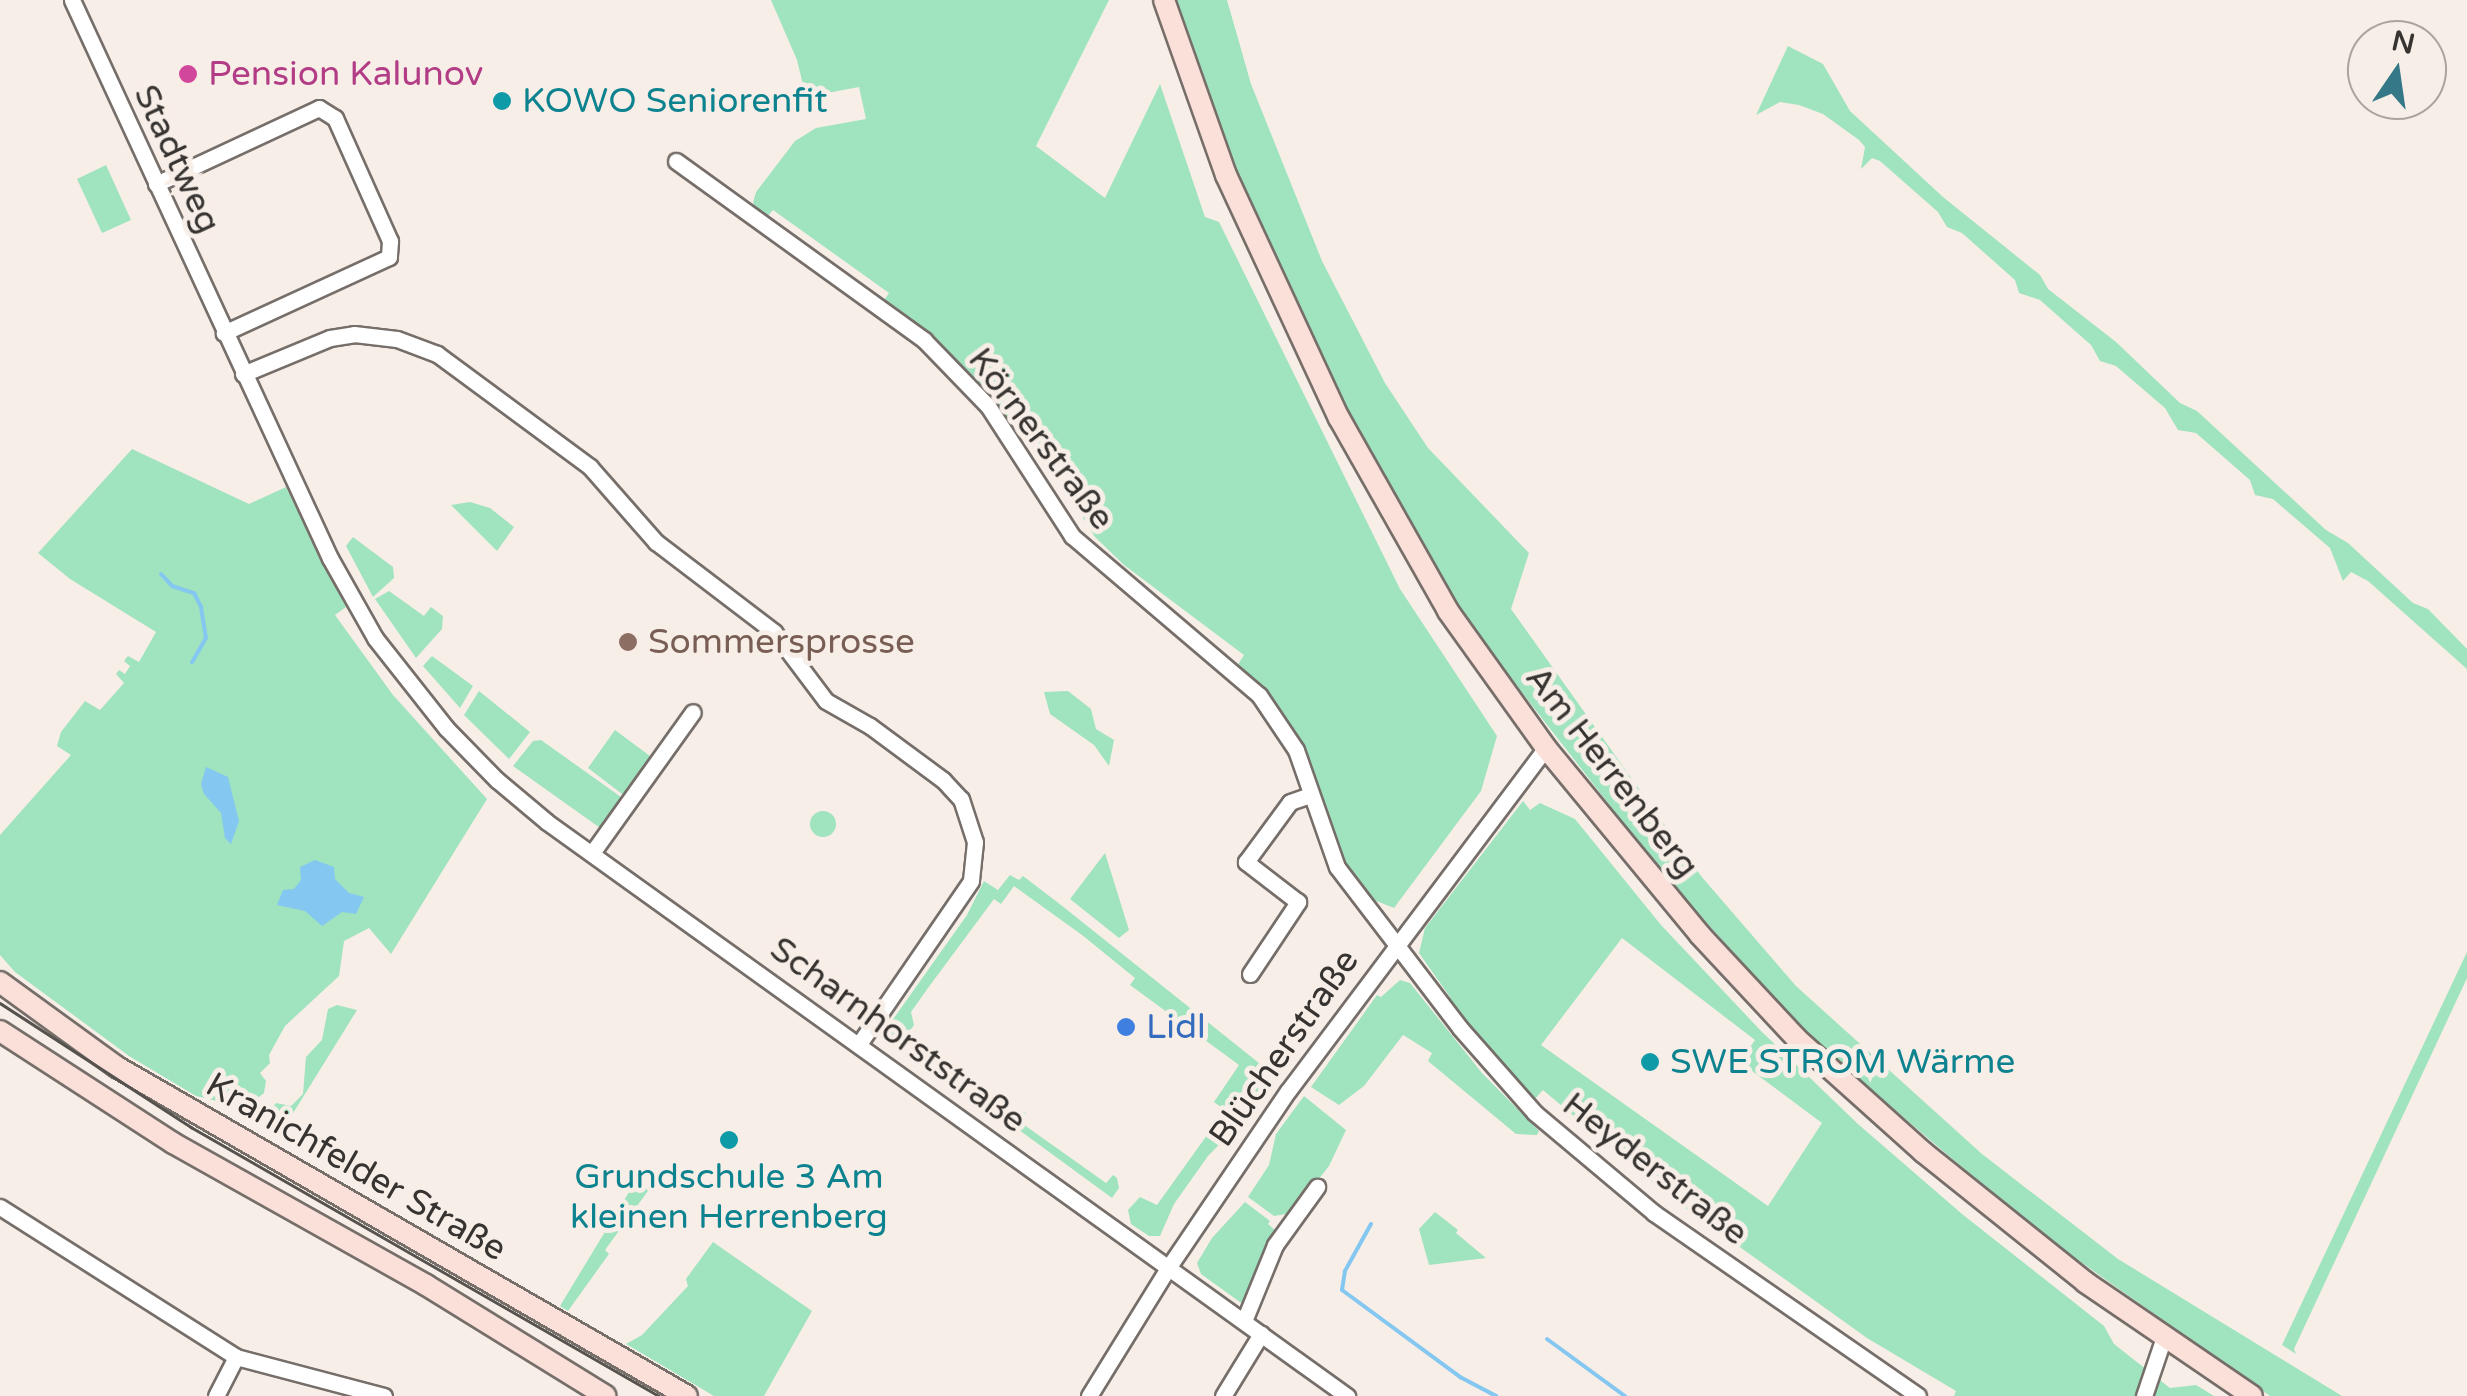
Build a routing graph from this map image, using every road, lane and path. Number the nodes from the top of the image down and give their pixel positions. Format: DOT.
graph roads {
  1 [pos="72,0"];
  2 [pos="1164,0"];
  3 [pos="676,161"];
  4 [pos="156,184"];
  5 [pos="226,338"];
  6 [pos="243,374"];
  7 [pos="693,712"];
  8 [pos="1546,748"];
  9 [pos="1310,795"];
  10 [pos="592,854"];
  11 [pos="1395,945"];
  12 [pos="1250,974"];
  13 [pos="0,982"];
  14 [pos="0,1031"];
  15 [pos="859,1044"];
  16 [pos="1318,1187"];
  17 [pos="0,1207"];
  18 [pos="1168,1268"];
  19 [pos="1244,1322"];
  20 [pos="1261,1334"];
  21 [pos="2164,1337"];
  22 [pos="236,1356"];
  23 [pos="216,1396"];
  24 [pos="384,1396"];
  25 [pos="606,1396"];
  26 [pos="687,1396"];
  27 [pos="1089,1396"];
  28 [pos="1223,1396"];
  29 [pos="1347,1396"];
  30 [pos="1918,1396"];
  31 [pos="2144,1396"];
  32 [pos="2252,1396"];
  1 -- 4 [label="street, Stadtweg"];
  2 -- 8 [label="main road, Am Herrenberg"];
  3 -- 9 [label="street, Körnerstraße"];
  4 -- 5 [label="street, Stadtweg"];
  4 -- 5 [label="street"];
  5 -- 6 [label="street, Scharnhorststraße"];
  6 -- 10 [label="street, Scharnhorststraße"];
  6 -- 15 [label="street"];
  7 -- 10 [label="street"];
  8 -- 11 [label="street, Blücherstraße"];
  8 -- 21 [label="main road, Am Herrenberg"];
  9 -- 11 [label="street, Körnerstraße"];
  9 -- 12 [label="street"];
  10 -- 15 [label="street, Scharnhorststraße"];
  11 -- 18 [label="street, Blücherstraße"];
  11 -- 30 [label="street, Heyderstraße"];
  13 -- 26 [label="main road, Kranichfelder Straße"];
  14 -- 25 [label="main road, Kranichfelder Straße"];
  15 -- 18 [label="street, Scharnhorststraße"];
  16 -- 19 [label="street"];
  17 -- 22 [label="street"];
  18 -- 19 [label="street, Scharnhorststraße"];
  18 -- 27 [label="street, Blücherstraße"];
  19 -- 20 [label="street, Scharnhorststraße"];
  20 -- 28 [label="street"];
  20 -- 29 [label="street, Scharnhorststraße"];
  21 -- 31 [label="street"];
  21 -- 32 [label="main road, Am Herrenberg"];
  22 -- 23 [label="street"];
  22 -- 24 [label="street"];
}
